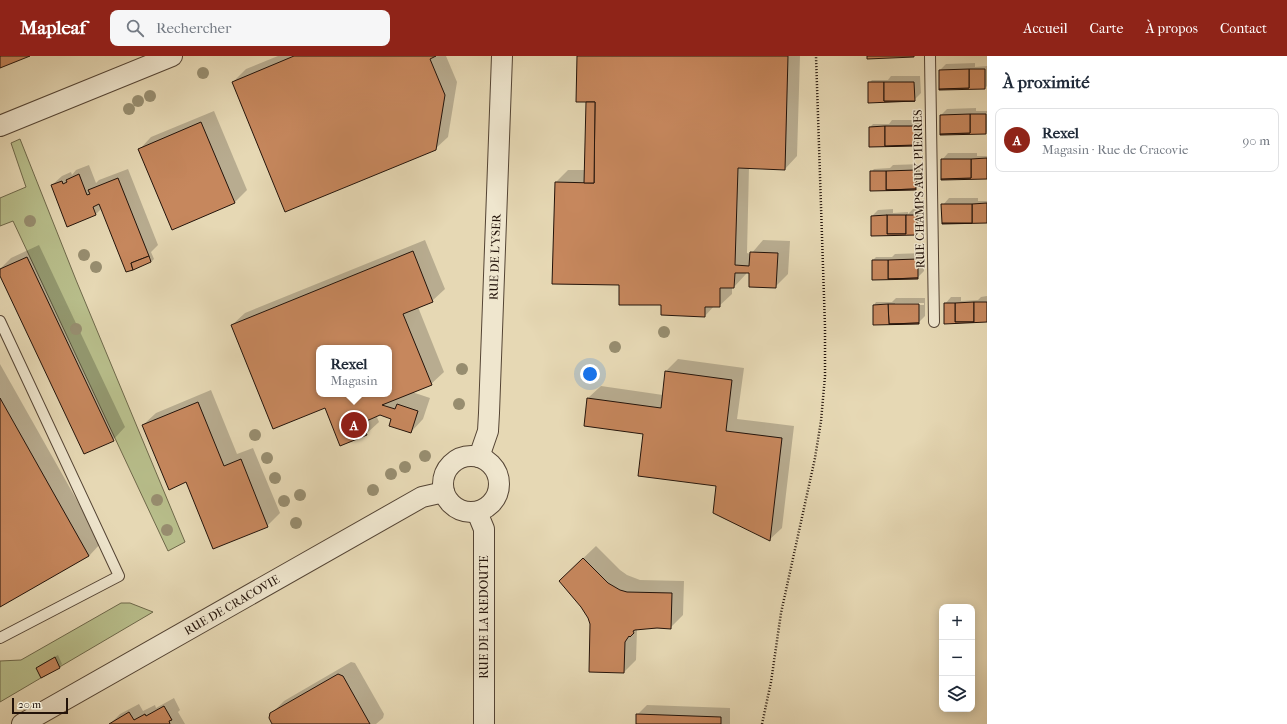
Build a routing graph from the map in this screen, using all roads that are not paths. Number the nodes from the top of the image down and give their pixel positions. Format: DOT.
graph roads {
  1 [pos="172,56"];
  2 [pos="502,56"];
  3 [pos="930,56"];
  4 [pos="0,126"];
  5 [pos="0,321"];
  6 [pos="934,322"];
  7 [pos="479,457"];
  8 [pos="444,492"];
  9 [pos="477,512"];
  10 [pos="0,638"];
  11 [pos="22,724"];
  12 [pos="484,724"];
  1 -- 4 [label="street"];
  2 -- 7 [label="street, RUE DE L'YSER"];
  3 -- 6 [label="lane, RUE CHAMPS AUX PIERRES"];
  5 -- 10 [label="lane"];
  7 -- 8 [label="street"];
  7 -- 9 [label="street"];
  8 -- 9 [label="street"];
  8 -- 11 [label="street, RUE DE CRACOVIE"];
  9 -- 12 [label="street, RUE DE LA REDOUTE"];
}
